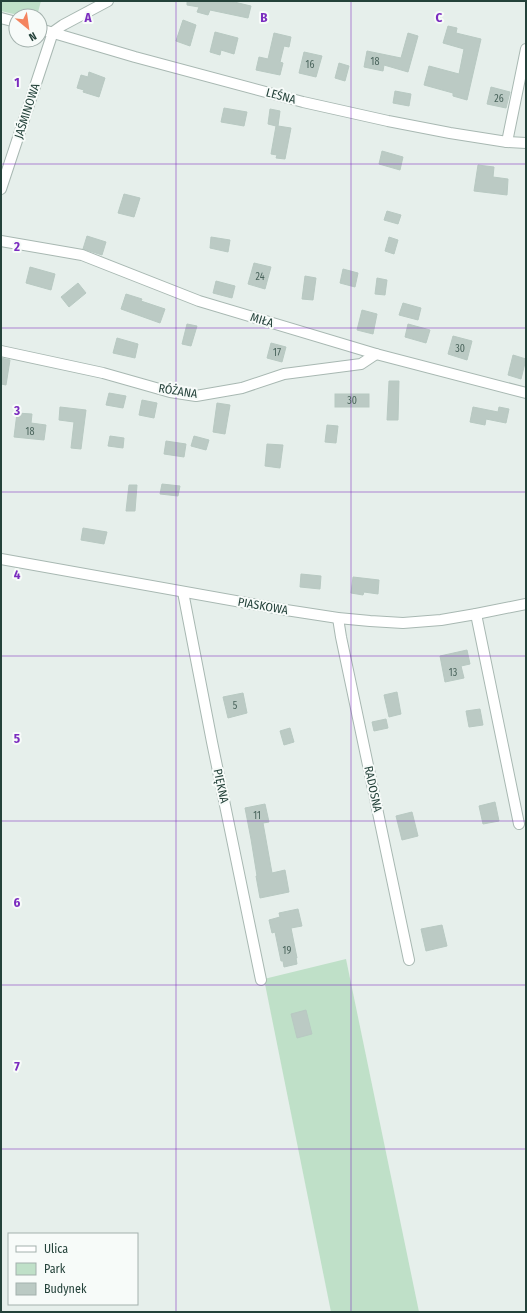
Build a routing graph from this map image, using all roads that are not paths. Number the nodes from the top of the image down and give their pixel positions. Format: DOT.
graph roads {
  1 [pos="108,1"];
  2 [pos="48,31"];
  3 [pos="52,32"];
  4 [pos="526,49"];
  5 [pos="507,142"];
  6 [pos="526,143"];
  7 [pos="1,189"];
  8 [pos="1,241"];
  9 [pos="1,351"];
  10 [pos="376,354"];
  11 [pos="526,393"];
  12 [pos="1,559"];
  13 [pos="183,592"];
  14 [pos="526,604"];
  15 [pos="476,614"];
  16 [pos="338,618"];
  17 [pos="518,824"];
  18 [pos="409,960"];
  19 [pos="261,980"];
  1 -- 3 [label="street"];
  2 -- 3 [label="street, LEŚNA"];
  3 -- 5 [label="street, LEŚNA"];
  3 -- 7 [label="street, JAŚMINOWA"];
  4 -- 5 [label="street"];
  5 -- 6 [label="street, LEŚNA"];
  8 -- 10 [label="street, MIŁA"];
  9 -- 10 [label="street, RÓŻANA"];
  10 -- 11 [label="street, MIŁA"];
  12 -- 13 [label="street, PIASKOWA"];
  13 -- 16 [label="street, PIASKOWA"];
  13 -- 19 [label="street, PIĘKNA"];
  14 -- 15 [label="street, PIASKOWA"];
  15 -- 16 [label="street, PIASKOWA"];
  15 -- 17 [label="street"];
  16 -- 18 [label="street, RADOSNA"];
}
